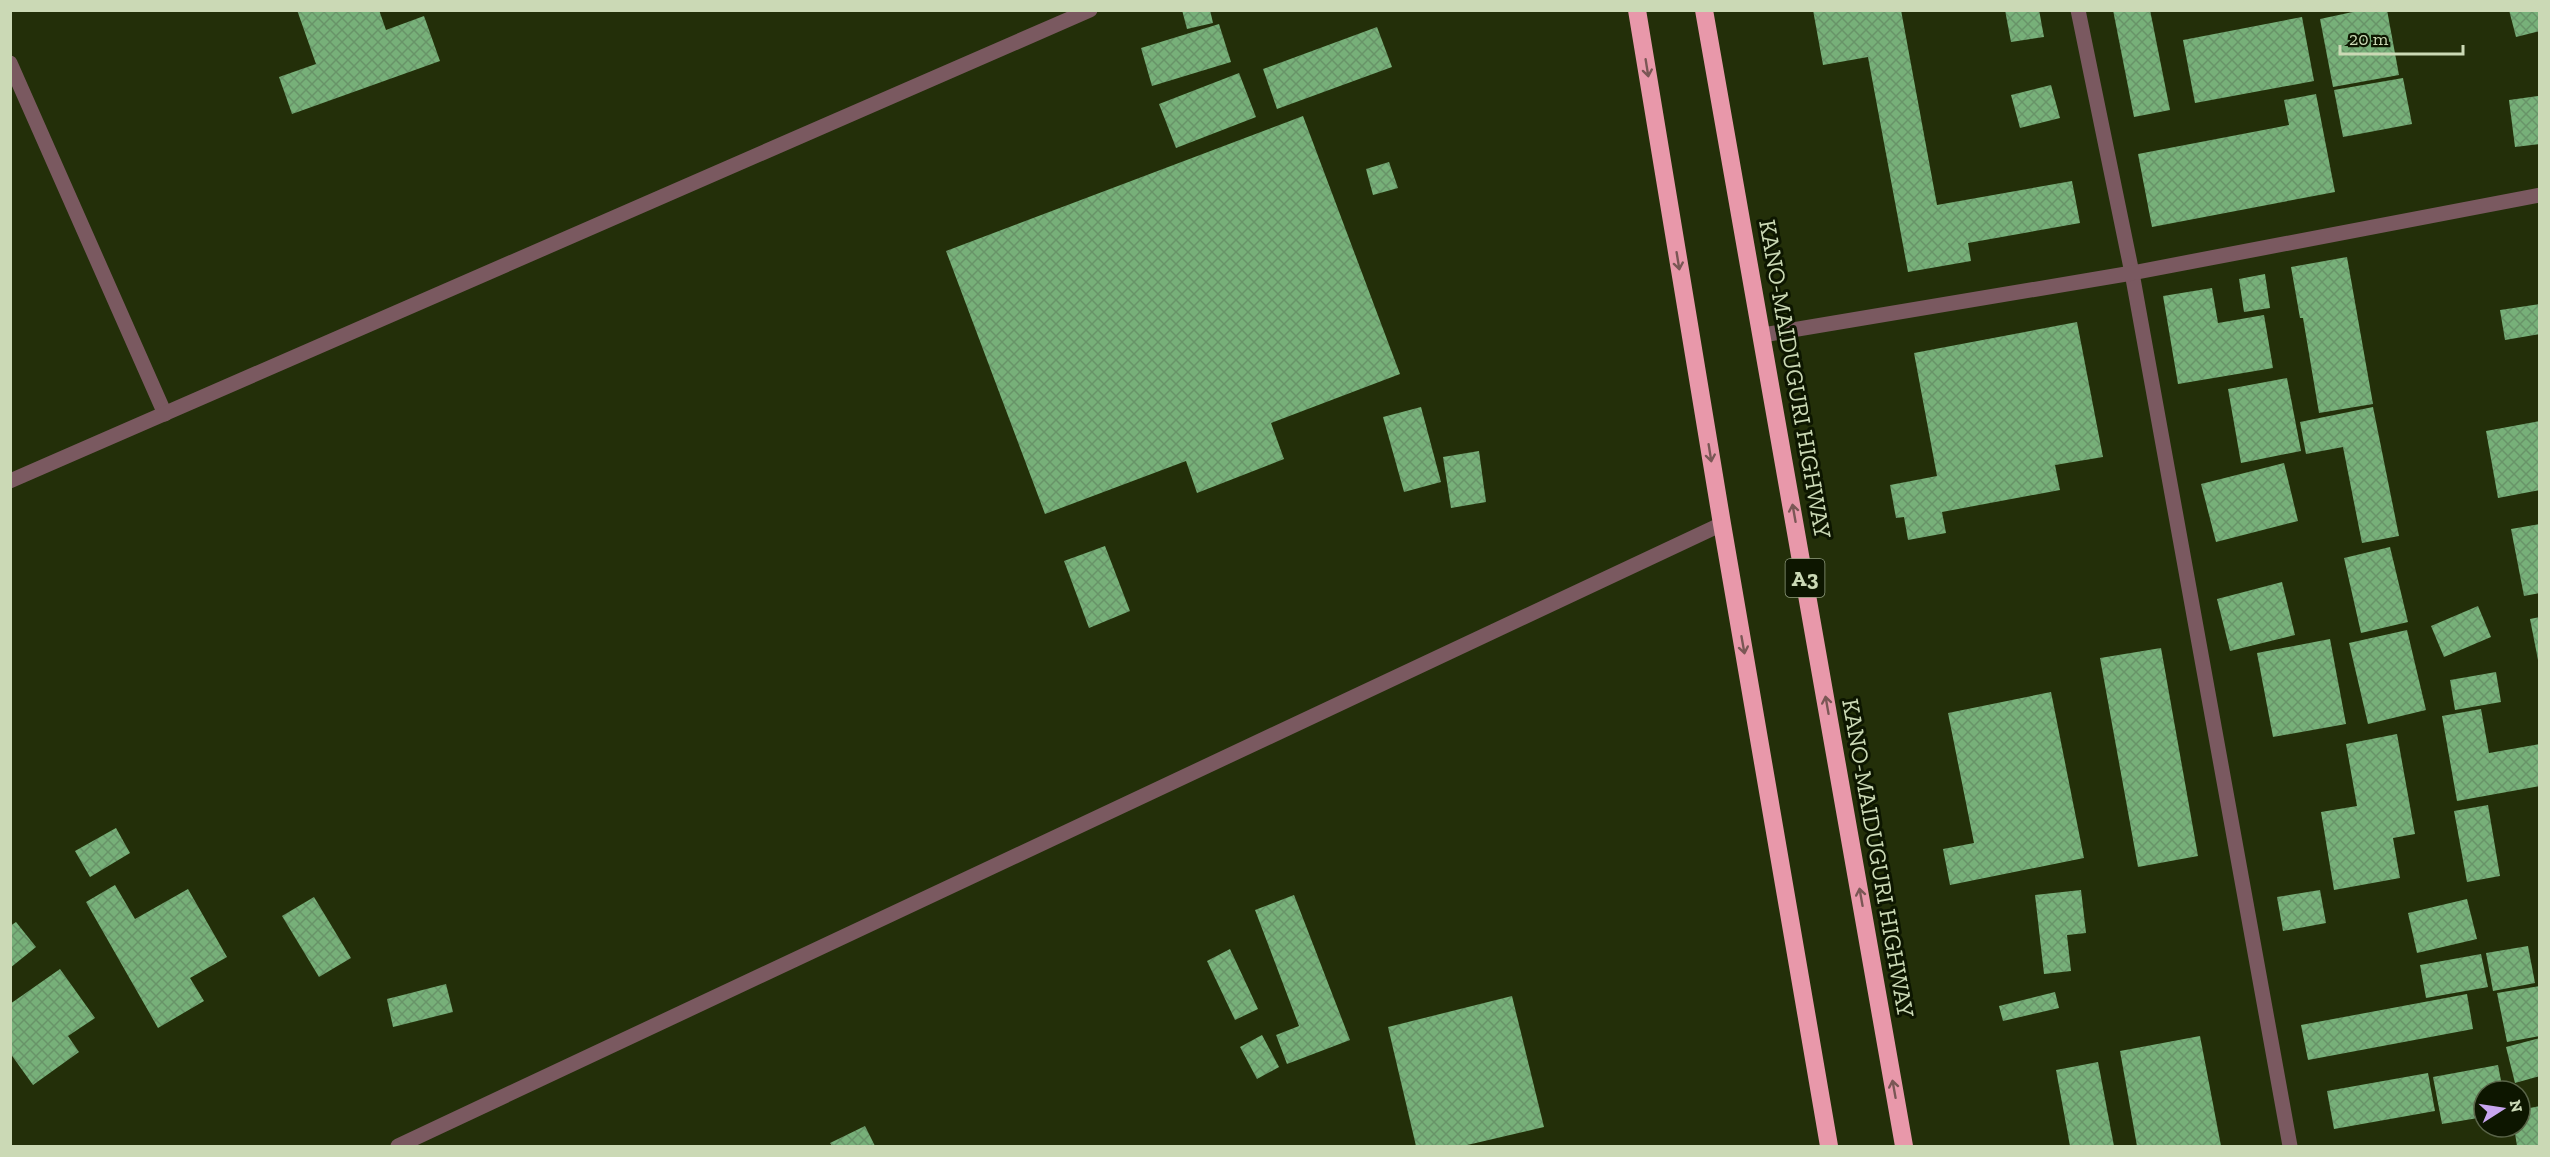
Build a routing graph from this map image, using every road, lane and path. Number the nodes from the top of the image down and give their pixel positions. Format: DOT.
graph roads {
  1 [pos="1090,10"];
  2 [pos="1637,10"];
  3 [pos="1704,10"];
  4 [pos="2078,10"];
  5 [pos="10,63"];
  6 [pos="2540,195"];
  7 [pos="2132,273"];
  8 [pos="1763,335"];
  9 [pos="165,414"];
  10 [pos="10,481"];
  11 [pos="1722,524"];
  12 [pos="398,1146"];
  13 [pos="1829,1146"];
  14 [pos="1904,1146"];
  15 [pos="2290,1146"];
  1 -- 9 [label="street"];
  2 -- 11 [label="highway, one-way"];
  3 -- 8 [label="highway, KANO-MAIDUGURI HIGHWAY / A3"];
  4 -- 7 [label="street"];
  5 -- 9 [label="street"];
  6 -- 7 [label="street"];
  7 -- 8 [label="street"];
  7 -- 15 [label="street"];
  14 -- 8 [label="highway, KANO-MAIDUGURI HIGHWAY / A3, one-way"];
  9 -- 10 [label="street"];
  11 -- 12 [label="street"];
  11 -- 13 [label="highway, one-way"];
}
